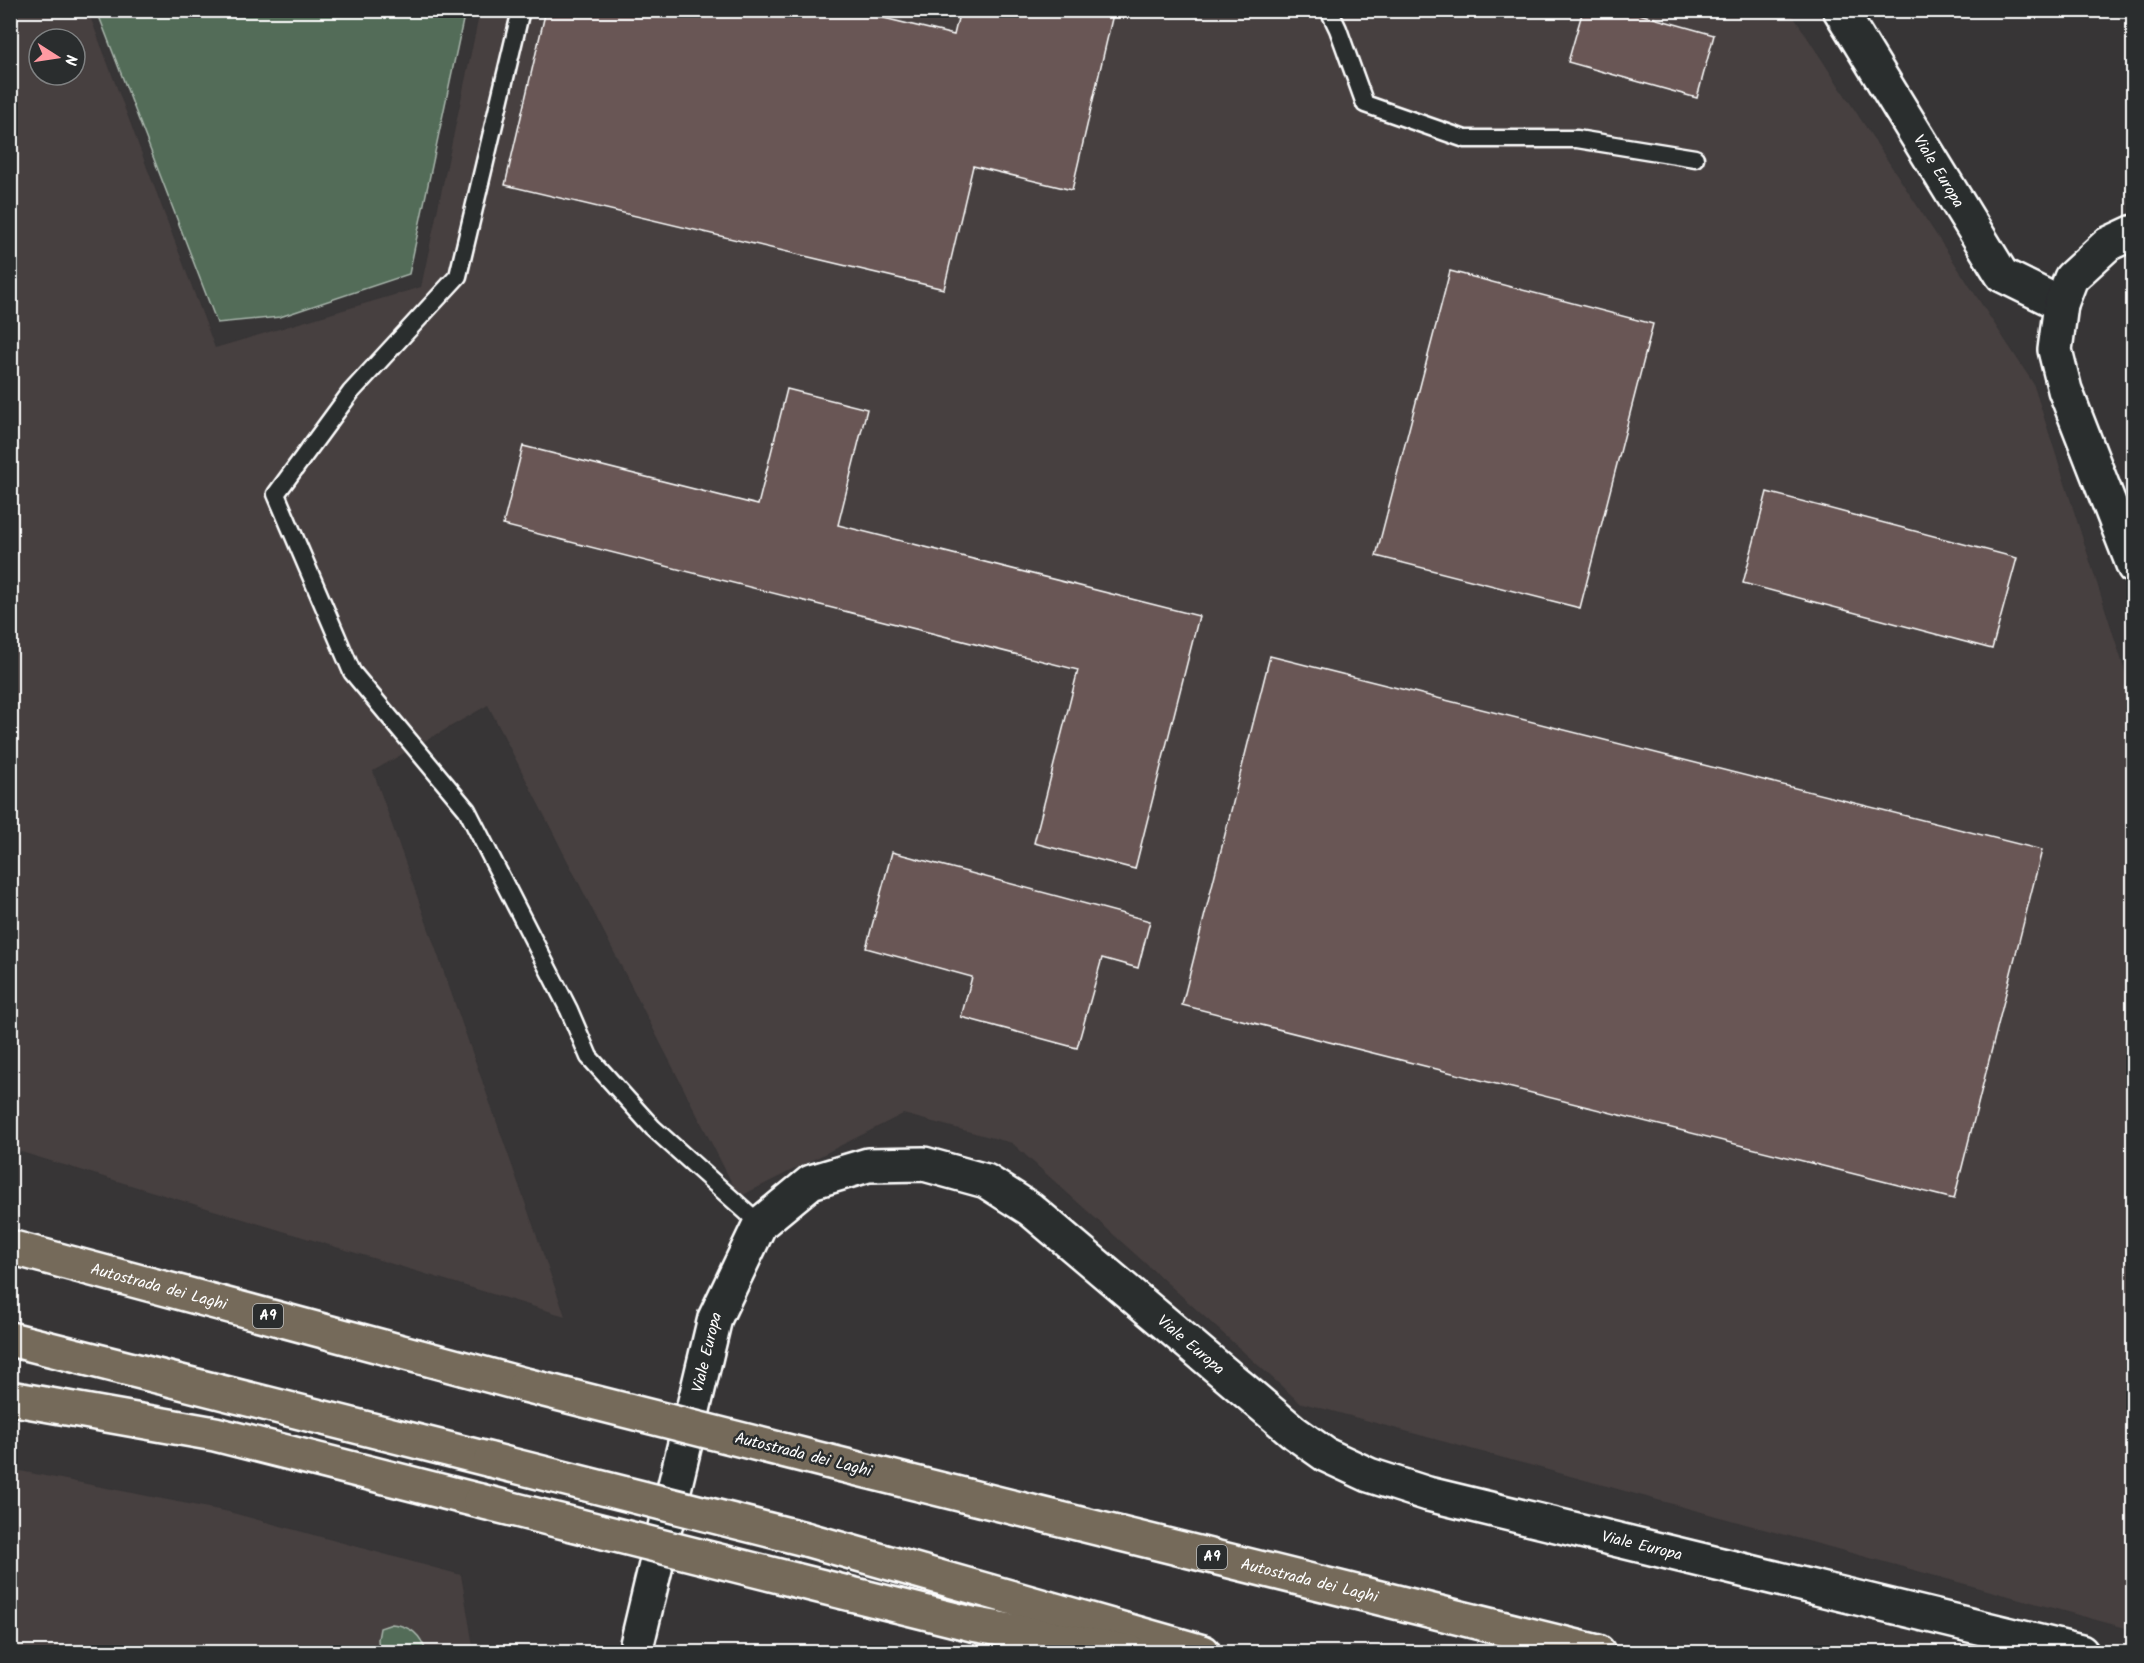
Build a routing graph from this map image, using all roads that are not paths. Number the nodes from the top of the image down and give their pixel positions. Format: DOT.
graph roads {
  1 [pos="521,10"];
  2 [pos="1329,10"];
  3 [pos="1840,10"];
  4 [pos="1695,158"];
  5 [pos="2133,232"];
  6 [pos="2061,304"];
  7 [pos="2133,567"];
  8 [pos="760,1224"];
  9 [pos="10,1247"];
  10 [pos="10,1339"];
  11 [pos="10,1398"];
  12 [pos="637,1653"];
  13 [pos="1130,1653"];
  14 [pos="1203,1653"];
  15 [pos="1599,1653"];
  16 [pos="2081,1653"];
  1 -- 8 [label="lane"];
  2 -- 4 [label="lane"];
  3 -- 6 [label="street, Viale Europa"];
  5 -- 6 [label="street"];
  6 -- 7 [label="street"];
  8 -- 12 [label="street, Viale Europa"];
  8 -- 16 [label="street, Viale Europa"];
  9 -- 15 [label="highway, Autostrada dei Laghi / A9, bridge"];
  10 -- 14 [label="highway, bridge"];
  11 -- 13 [label="highway, bridge"];
}
